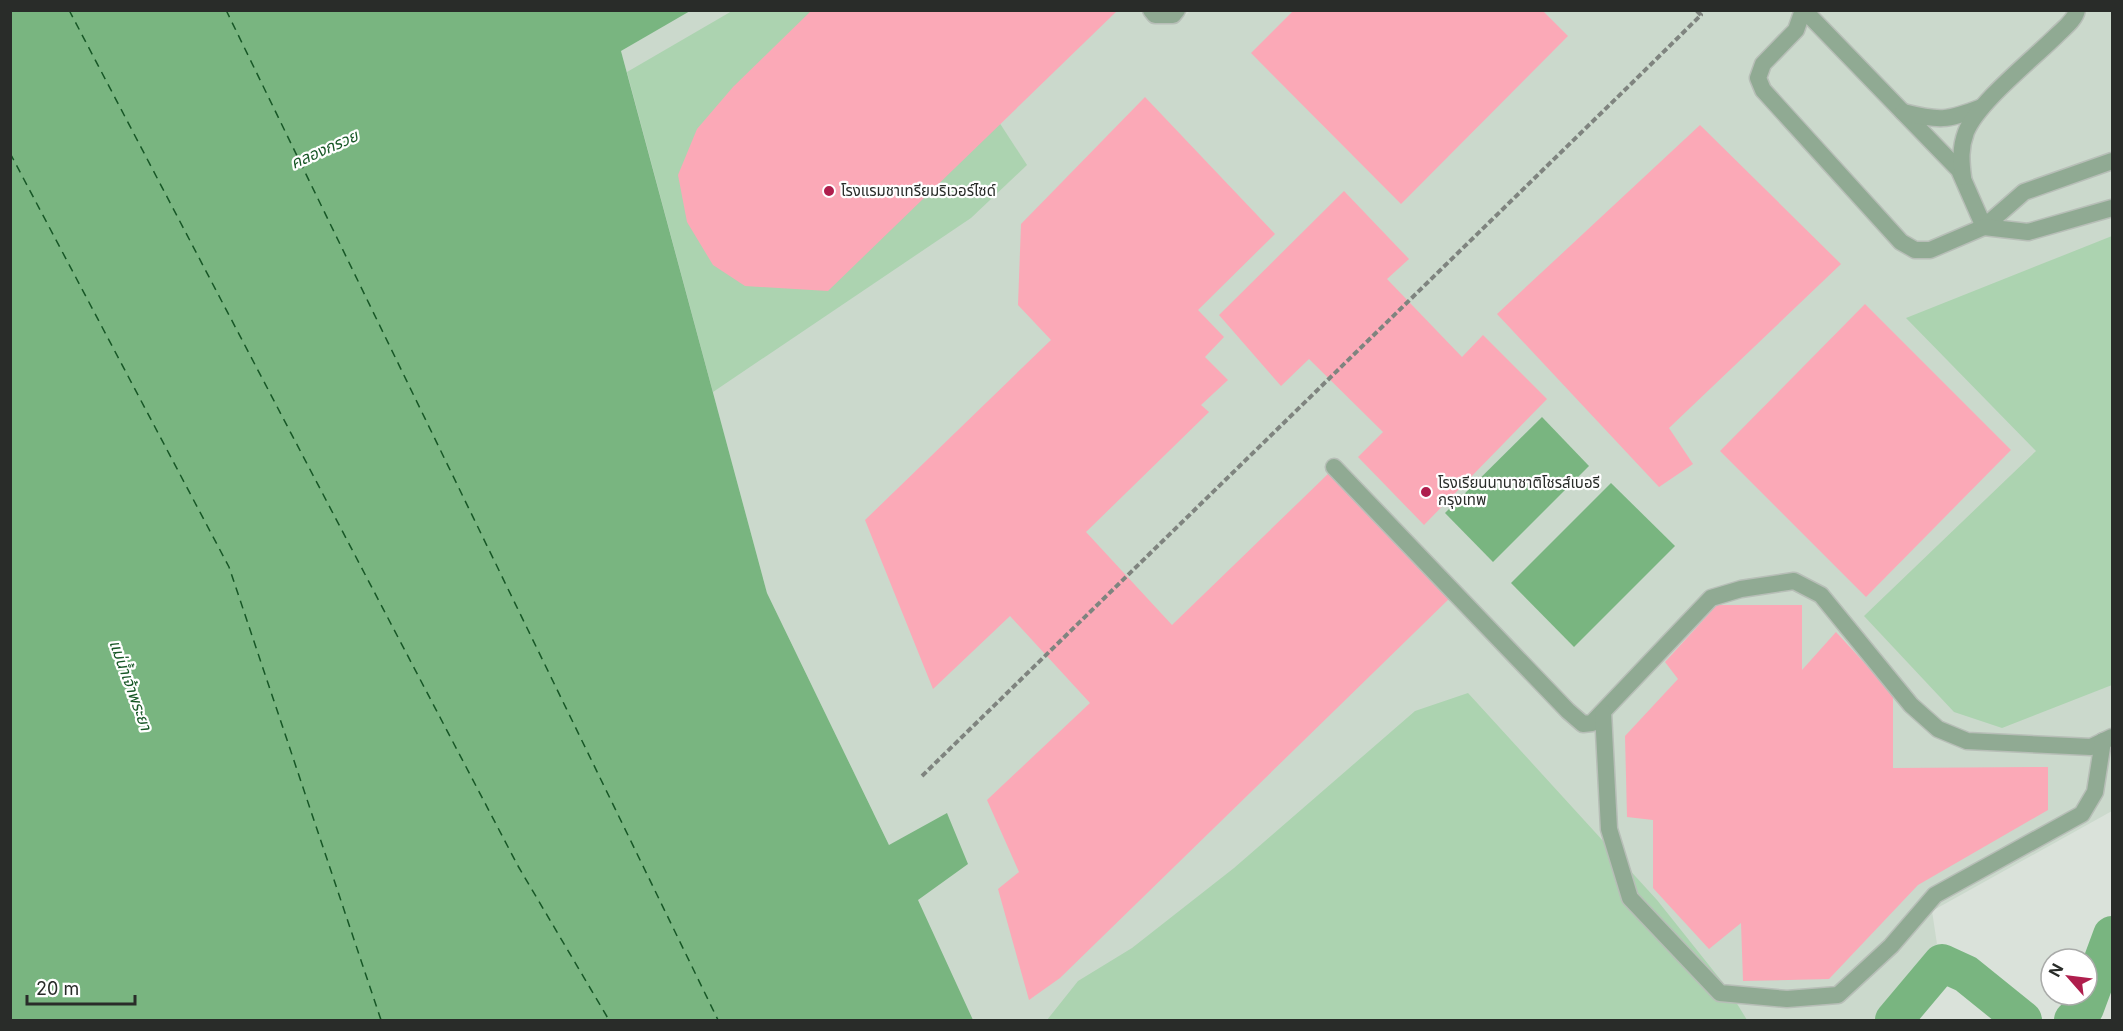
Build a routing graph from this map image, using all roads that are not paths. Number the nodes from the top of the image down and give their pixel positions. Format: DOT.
graph roads {
  1 [pos="1151,10"];
  2 [pos="1177,10"];
  3 [pos="1803,10"];
  4 [pos="2077,10"];
  5 [pos="1983,107"];
  6 [pos="1902,112"];
  7 [pos="2112,161"];
  8 [pos="1963,178"];
  9 [pos="2112,207"];
  10 [pos="1984,227"];
  11 [pos="1334,467"];
  12 [pos="1604,712"];
  13 [pos="2108,739"];
  1 -- 2 [label="lane"];
  3 -- 6 [label="lane"];
  3 -- 10 [label="lane"];
  4 -- 5 [label="lane"];
  5 -- 6 [label="lane"];
  5 -- 8 [label="lane"];
  6 -- 8 [label="lane"];
  7 -- 10 [label="lane"];
  8 -- 10 [label="lane"];
  9 -- 10 [label="lane"];
  11 -- 12 [label="lane"];
  12 -- 13 [label="lane"];
  12 -- 13 [label="lane"];
}
